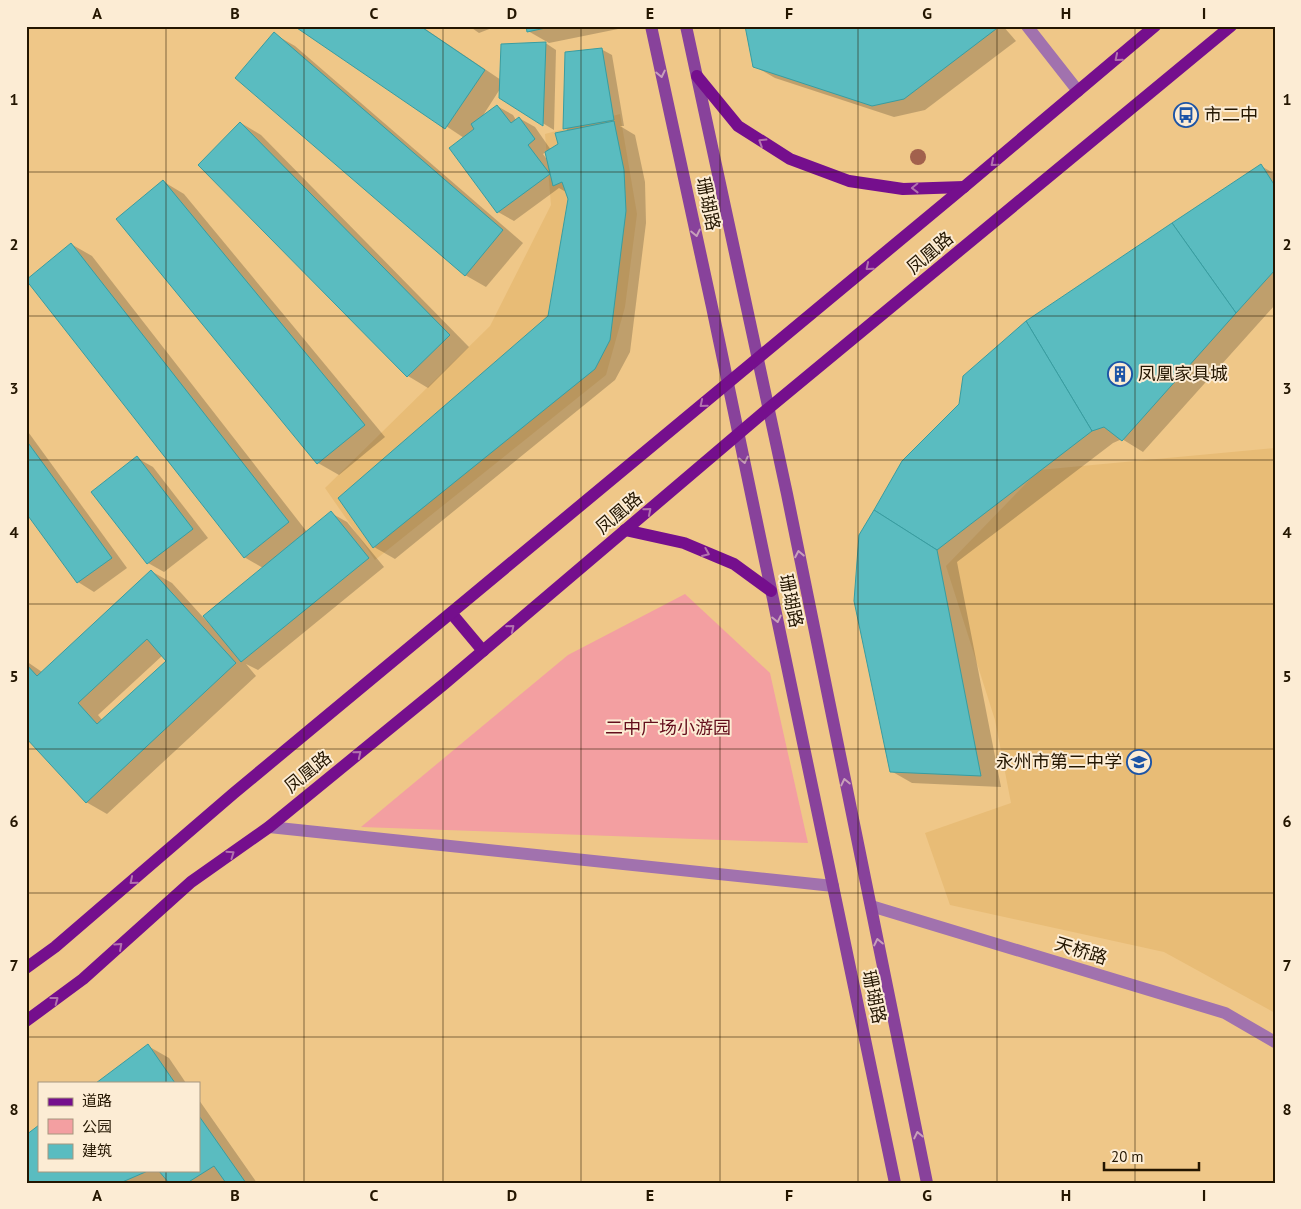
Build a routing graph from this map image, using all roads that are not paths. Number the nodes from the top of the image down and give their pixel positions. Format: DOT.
graph roads {
  1 [pos="651,26"];
  2 [pos="686,26"];
  3 [pos="1027,26"];
  4 [pos="1155,26"];
  5 [pos="1231,26"];
  6 [pos="697,76"];
  7 [pos="1078,91"];
  8 [pos="964,187"];
  9 [pos="758,358"];
  10 [pos="728,383"];
  11 [pos="769,408"];
  12 [pos="738,434"];
  13 [pos="625,530"];
  14 [pos="771,591"];
  15 [pos="452,614"];
  16 [pos="483,651"];
  17 [pos="269,827"];
  18 [pos="833,886"];
  19 [pos="871,906"];
  20 [pos="26,968"];
  21 [pos="26,1021"];
  22 [pos="1275,1042"];
  23 [pos="895,1183"];
  24 [pos="927,1183"];
  1 -- 10 [label="main road, 珊瑚路, one-way"];
  2 -- 6 [label="main road, 珊瑚路"];
  3 -- 7 [label="street"];
  4 -- 7 [label="main road, 凤凰路, one-way"];
  5 -- 11 [label="main road, 凤凰路"];
  8 -- 6 [label="main road, one-way"];
  6 -- 9 [label="main road, 珊瑚路"];
  7 -- 8 [label="main road, 凤凰路, one-way"];
  8 -- 9 [label="main road, 凤凰路, one-way"];
  9 -- 10 [label="main road, 凤凰路"];
  9 -- 11 [label="main road, 珊瑚路"];
  10 -- 12 [label="main road, 珊瑚路"];
  10 -- 15 [label="main road, 凤凰路, one-way"];
  11 -- 12 [label="main road, 凤凰路"];
  19 -- 11 [label="main road, 珊瑚路, one-way"];
  13 -- 12 [label="main road, 凤凰路, one-way"];
  12 -- 14 [label="main road, 珊瑚路, one-way"];
  13 -- 14 [label="main road, one-way"];
  16 -- 13 [label="main road, 凤凰路, one-way"];
  14 -- 18 [label="main road, 珊瑚路, one-way"];
  15 -- 16 [label="main road"];
  15 -- 20 [label="main road, 凤凰路, one-way"];
  17 -- 16 [label="main road, 凤凰路, one-way"];
  17 -- 18 [label="street"];
  21 -- 17 [label="main road, 凤凰路, one-way"];
  18 -- 23 [label="main road, 珊瑚路"];
  19 -- 22 [label="street, 天桥路"];
  24 -- 19 [label="main road, 珊瑚路, one-way"];
}
